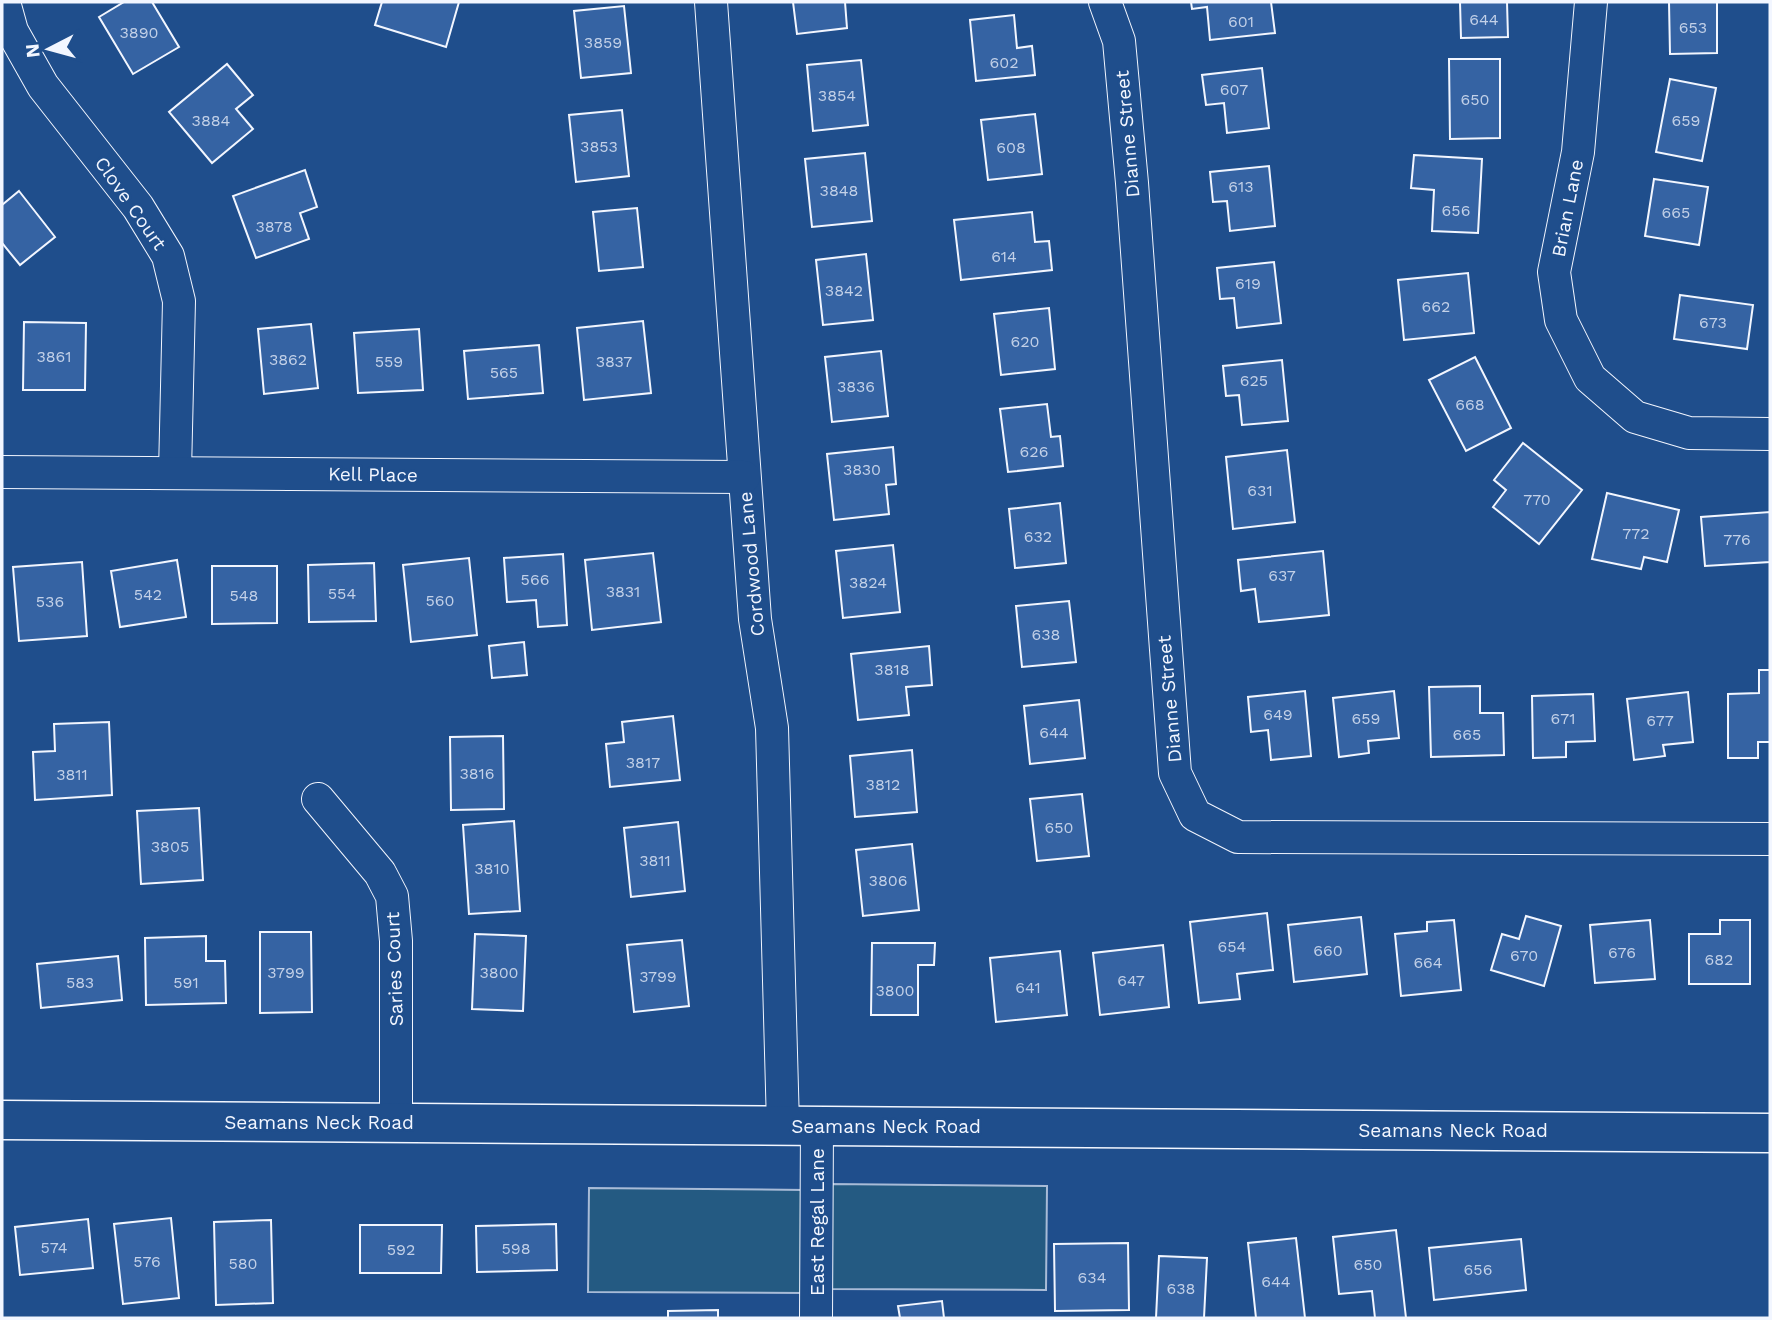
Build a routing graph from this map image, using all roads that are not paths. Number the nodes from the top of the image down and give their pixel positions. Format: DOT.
graph roads {
  1 [pos="4,2"];
  2 [pos="711,2"];
  3 [pos="1105,2"];
  4 [pos="1591,2"];
  5 [pos="1770,434"];
  6 [pos="2,472"];
  7 [pos="174,472"];
  8 [pos="744,477"];
  9 [pos="318,799"];
  10 [pos="1770,839"];
  11 [pos="2,1119"];
  12 [pos="396,1123"];
  13 [pos="800,1125"];
  14 [pos="1770,1133"];
  15 [pos="816,1318"];
  1 -- 7 [label="street, Clove Court"];
  2 -- 8 [label="street, Cordwood Lane"];
  3 -- 10 [label="street, Dianne Street"];
  4 -- 5 [label="street, Brian Lane"];
  6 -- 7 [label="street, Kell Place"];
  7 -- 8 [label="street, Kell Place"];
  8 -- 13 [label="street, Cordwood Lane"];
  9 -- 12 [label="street, Saries Court"];
  11 -- 12 [label="main road, Seamans Neck Road"];
  12 -- 13 [label="main road, Seamans Neck Road"];
  13 -- 14 [label="main road, Seamans Neck Road"];
  13 -- 15 [label="street, East Regal Lane"];
}
